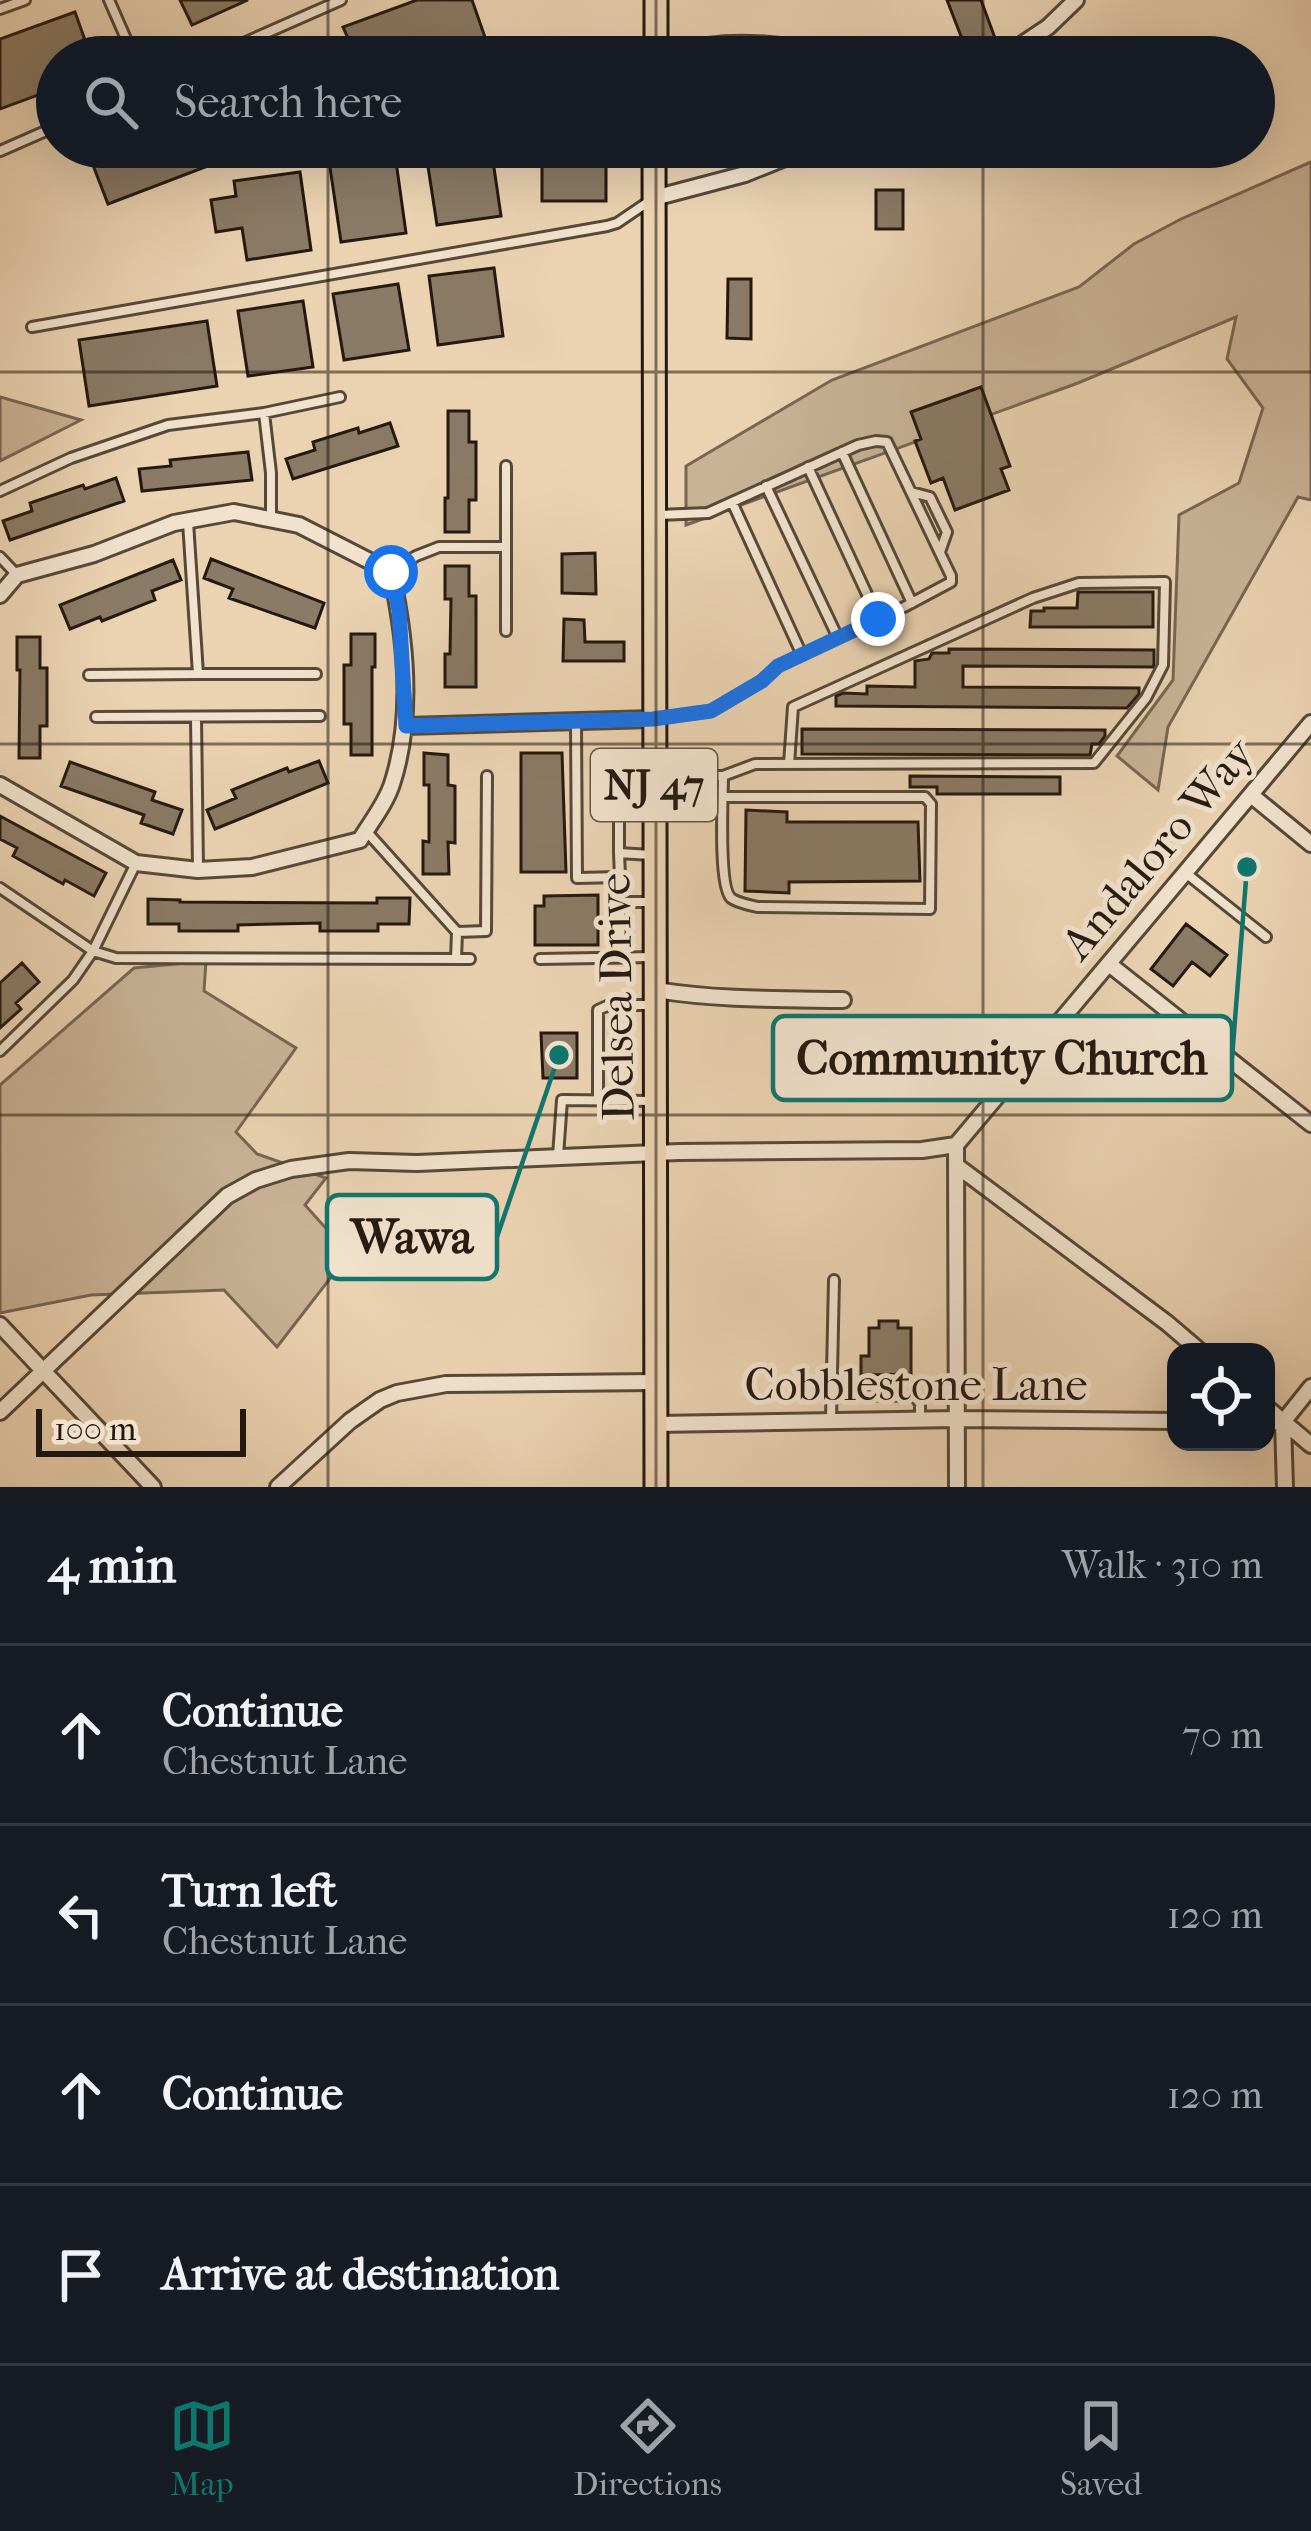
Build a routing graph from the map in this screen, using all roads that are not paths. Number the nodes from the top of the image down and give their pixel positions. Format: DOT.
graph roads {
  1 [pos="25,0"];
  2 [pos="109,0"];
  3 [pos="341,0"];
  4 [pos="656,0"];
  5 [pos="1076,0"];
  6 [pos="0,9"];
  7 [pos="125,36"];
  8 [pos="260,36"];
  9 [pos="656,36"];
  10 [pos="1034,36"];
  11 [pos="36,135"];
  12 [pos="0,151"];
  13 [pos="655,168"];
  14 [pos="761,168"];
  15 [pos="654,198"];
  16 [pos="32,327"];
  17 [pos="340,397"];
  18 [pos="264,413"];
  19 [pos="842,452"];
  20 [pos="506,466"];
  21 [pos="808,467"];
  22 [pos="766,486"];
  23 [pos="0,491"];
  24 [pos="911,493"];
  25 [pos="732,502"];
  26 [pos="655,515"];
  27 [pos="271,519"];
  28 [pos="188,520"];
  29 [pos="506,547"];
  30 [pos="940,553"];
  31 [pos="0,557"];
  32 [pos="391,572"];
  33 [pos="17,575"];
  34 [pos="0,595"];
  35 [pos="912,603"];
  36 [pos="878,619"];
  37 [pos="506,631"];
  38 [pos="838,638"];
  39 [pos="802,655"];
  40 [pos="198,674"];
  41 [pos="316,674"];
  42 [pos="89,675"];
  43 [pos="320,716"];
  44 [pos="96,717"];
  45 [pos="196,717"];
  46 [pos="653,719"];
  47 [pos="576,721"];
  48 [pos="1311,723"];
  49 [pos="406,726"];
  50 [pos="789,764"];
  51 [pos="654,767"];
  52 [pos="487,776"];
  53 [pos="723,776"];
  54 [pos="0,785"];
  55 [pos="1251,795"];
  56 [pos="723,796"];
  57 [pos="366,831"];
  58 [pos="1311,844"];
  59 [pos="619,853"];
  60 [pos="655,855"];
  61 [pos="136,863"];
  62 [pos="198,870"];
  63 [pos="1186,873"];
  64 [pos="620,877"];
  65 [pos="0,888"];
  66 [pos="620,902"];
  67 [pos="655,902"];
  68 [pos="457,932"];
  69 [pos="1266,937"];
  70 [pos="93,951"];
  71 [pos="655,957"];
  72 [pos="621,958"];
  73 [pos="456,959"];
  74 [pos="470,959"];
  75 [pos="540,959"];
  76 [pos="1109,964"];
  77 [pos="656,997"];
  78 [pos="843,1000"];
  79 [pos="0,1051"];
  80 [pos="598,1100"];
  81 [pos="657,1102"];
  82 [pos="1311,1124"];
  83 [pos="956,1145"];
  84 [pos="657,1154"];
  85 [pos="558,1157"];
  86 [pos="957,1166"];
  87 [pos="834,1280"];
  88 [pos="0,1325"];
  89 [pos="1191,1343"];
  90 [pos="44,1371"];
  91 [pos="655,1382"];
  92 [pos="1311,1387"];
  93 [pos="832,1395"];
  94 [pos="0,1412"];
  95 [pos="1275,1415"];
  96 [pos="920,1419"];
  97 [pos="957,1419"];
  98 [pos="831,1421"];
  99 [pos="1167,1421"];
  100 [pos="1275,1422"];
  101 [pos="1283,1422"];
  102 [pos="656,1424"];
  103 [pos="1311,1445"];
  104 [pos="153,1487"];
  105 [pos="278,1487"];
  106 [pos="656,1487"];
  107 [pos="957,1487"];
  108 [pos="1285,1487"];
  1 -- 6 [label="lane"];
  2 -- 7 [label="lane"];
  3 -- 8 [label="lane"];
  4 -- 9 [label="main road"];
  5 -- 10 [label="street"];
  11 -- 12 [label="lane"];
  13 -- 15 [label="main road, Delsea Drive / NJ 47"];
  14 -- 15 [label="street"];
  15 -- 16 [label="lane"];
  15 -- 26 [label="main road, Delsea Drive / NJ 47"];
  17 -- 18 [label="lane"];
  18 -- 23 [label="lane"];
  18 -- 27 [label="lane"];
  19 -- 21 [label="lane"];
  19 -- 24 [label="lane"];
  19 -- 35 [label="lane"];
  20 -- 29 [label="lane"];
  21 -- 22 [label="lane"];
  21 -- 36 [label="lane"];
  22 -- 25 [label="lane"];
  22 -- 38 [label="lane"];
  24 -- 30 [label="lane"];
  24 -- 30 [label="lane"];
  25 -- 26 [label="lane"];
  25 -- 39 [label="lane"];
  26 -- 46 [label="main road, Delsea Drive / NJ 47"];
  27 -- 28 [label="street"];
  27 -- 32 [label="street"];
  28 -- 33 [label="street"];
  28 -- 40 [label="lane"];
  29 -- 32 [label="lane"];
  29 -- 37 [label="lane"];
  30 -- 35 [label="lane"];
  31 -- 33 [label="lane"];
  32 -- 49 [label="street"];
  33 -- 34 [label="street"];
  35 -- 36 [label="lane"];
  36 -- 38 [label="lane"];
  38 -- 39 [label="lane"];
  39 -- 46 [label="lane"];
  40 -- 41 [label="lane"];
  40 -- 42 [label="lane"];
  43 -- 45 [label="lane"];
  44 -- 45 [label="lane"];
  45 -- 62 [label="lane"];
  46 -- 47 [label="street"];
  46 -- 51 [label="main road, Delsea Drive / NJ 47"];
  47 -- 49 [label="street"];
  47 -- 64 [label="lane"];
  48 -- 55 [label="street, Andaloro Way"];
  49 -- 57 [label="street"];
  50 -- 50 [label="lane"];
  50 -- 53 [label="lane"];
  51 -- 53 [label="lane"];
  51 -- 59 [label="lane"];
  51 -- 60 [label="main road, Delsea Drive / NJ 47"];
  52 -- 68 [label="lane"];
  53 -- 56 [label="lane"];
  54 -- 61 [label="street"];
  55 -- 58 [label="street"];
  55 -- 63 [label="street, Andaloro Way"];
  56 -- 56 [label="lane"];
  57 -- 62 [label="street"];
  57 -- 68 [label="lane"];
  59 -- 60 [label="lane"];
  59 -- 64 [label="lane"];
  60 -- 67 [label="main road, Delsea Drive / NJ 47"];
  61 -- 62 [label="street"];
  61 -- 70 [label="lane"];
  63 -- 69 [label="lane"];
  63 -- 76 [label="street, Andaloro Way"];
  64 -- 66 [label="lane"];
  65 -- 70 [label="lane"];
  66 -- 67 [label="lane"];
  66 -- 72 [label="lane"];
  67 -- 71 [label="main road, Delsea Drive / NJ 47"];
  68 -- 73 [label="lane"];
  70 -- 73 [label="lane"];
  70 -- 79 [label="lane"];
  71 -- 72 [label="lane"];
  71 -- 77 [label="main road, Delsea Drive / NJ 47"];
  72 -- 75 [label="lane"];
  73 -- 74 [label="lane"];
  76 -- 82 [label="street"];
  76 -- 83 [label="street, Andaloro Way"];
  77 -- 78 [label="street"];
  77 -- 80 [label="lane"];
  77 -- 81 [label="main road, Delsea Drive / NJ 47"];
  80 -- 81 [label="lane"];
  80 -- 85 [label="lane"];
  81 -- 84 [label="main road, Delsea Drive / NJ 47"];
  83 -- 84 [label="street"];
  83 -- 86 [label="street"];
  84 -- 85 [label="street"];
  84 -- 91 [label="main road, Delsea Drive / NJ 47"];
  85 -- 90 [label="street"];
  86 -- 89 [label="street"];
  86 -- 97 [label="street"];
  87 -- 93 [label="lane"];
  88 -- 90 [label="street"];
  90 -- 94 [label="street"];
  90 -- 104 [label="street"];
  91 -- 102 [label="main road, Delsea Drive / NJ 47"];
  91 -- 105 [label="street"];
  92 -- 101 [label="street"];
  93 -- 96 [label="lane"];
  93 -- 98 [label="lane"];
  95 -- 101 [label="street"];
  96 -- 97 [label="street, Cobblestone Lane"];
  96 -- 98 [label="street, Cobblestone Lane"];
  97 -- 99 [label="street, Cobblestone Lane"];
  97 -- 107 [label="street"];
  98 -- 102 [label="street, Cobblestone Lane"];
  100 -- 101 [label="street"];
  101 -- 103 [label="street"];
  101 -- 108 [label="street"];
  102 -- 106 [label="main road, Delsea Drive / NJ 47"];
}
